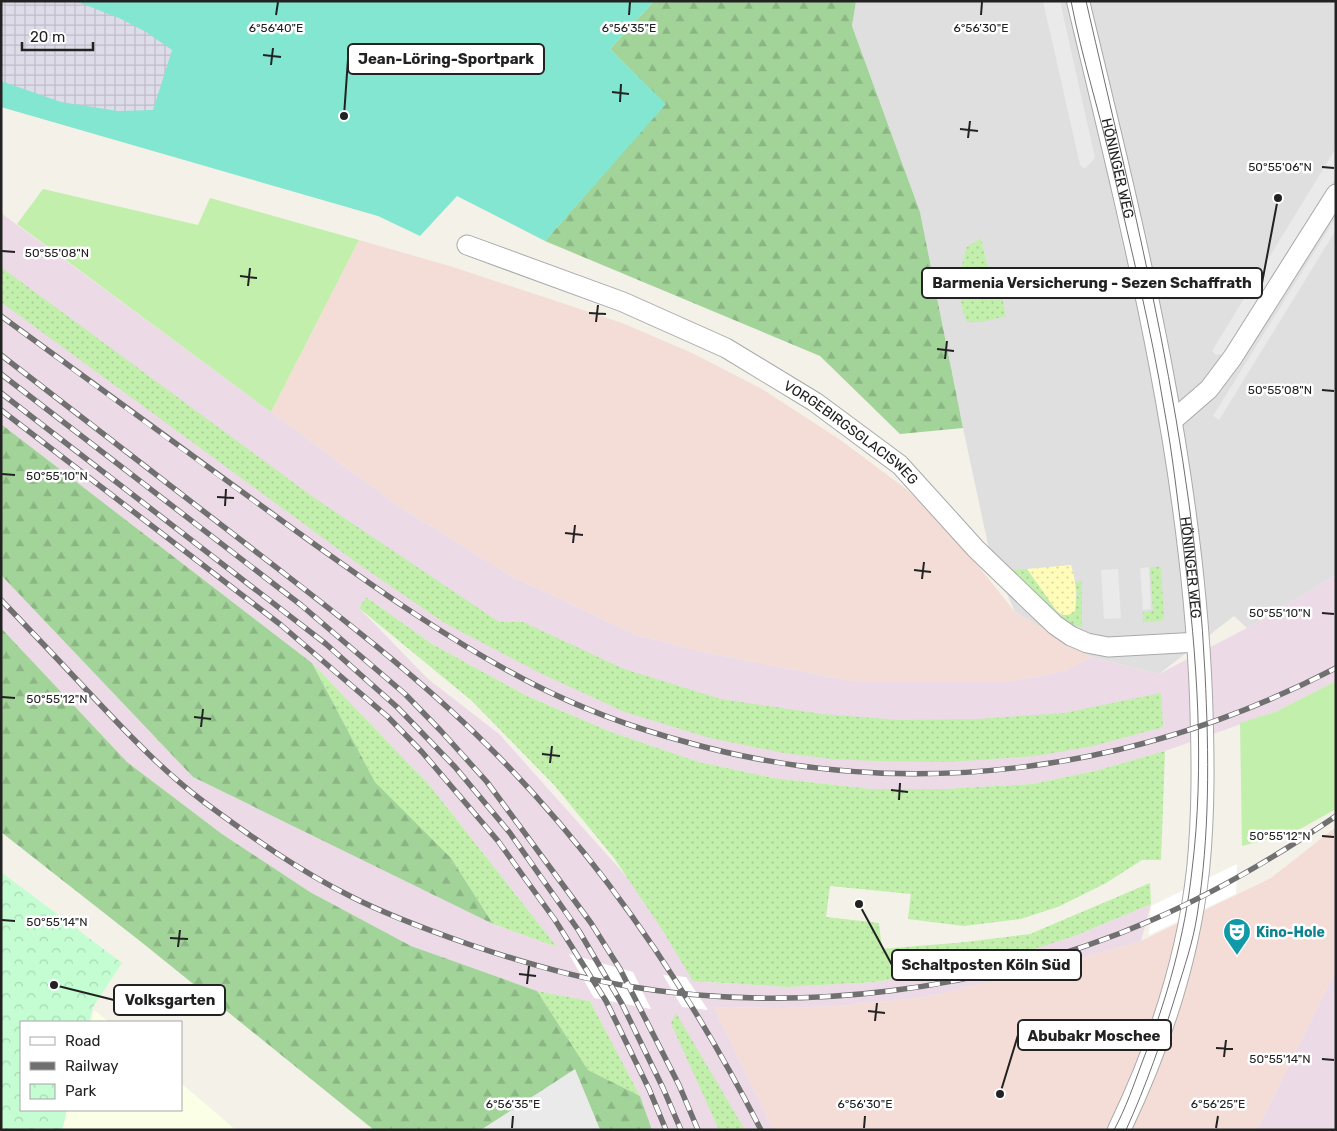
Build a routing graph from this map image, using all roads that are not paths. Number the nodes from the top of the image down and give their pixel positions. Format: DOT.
graph roads {
  1 [pos="1078,1"];
  2 [pos="1336,194"];
  3 [pos="467,245"];
  4 [pos="1171,422"];
  5 [pos="1199,642"];
  6 [pos="1120,1130"];
  1 -- 4 [label="street, HÖNINGER WEG"];
  2 -- 4 [label="street"];
  3 -- 5 [label="street, VORGEBIRGSGLACISWEG"];
  4 -- 5 [label="street, HÖNINGER WEG"];
  5 -- 6 [label="street, HÖNINGER WEG"];
}
